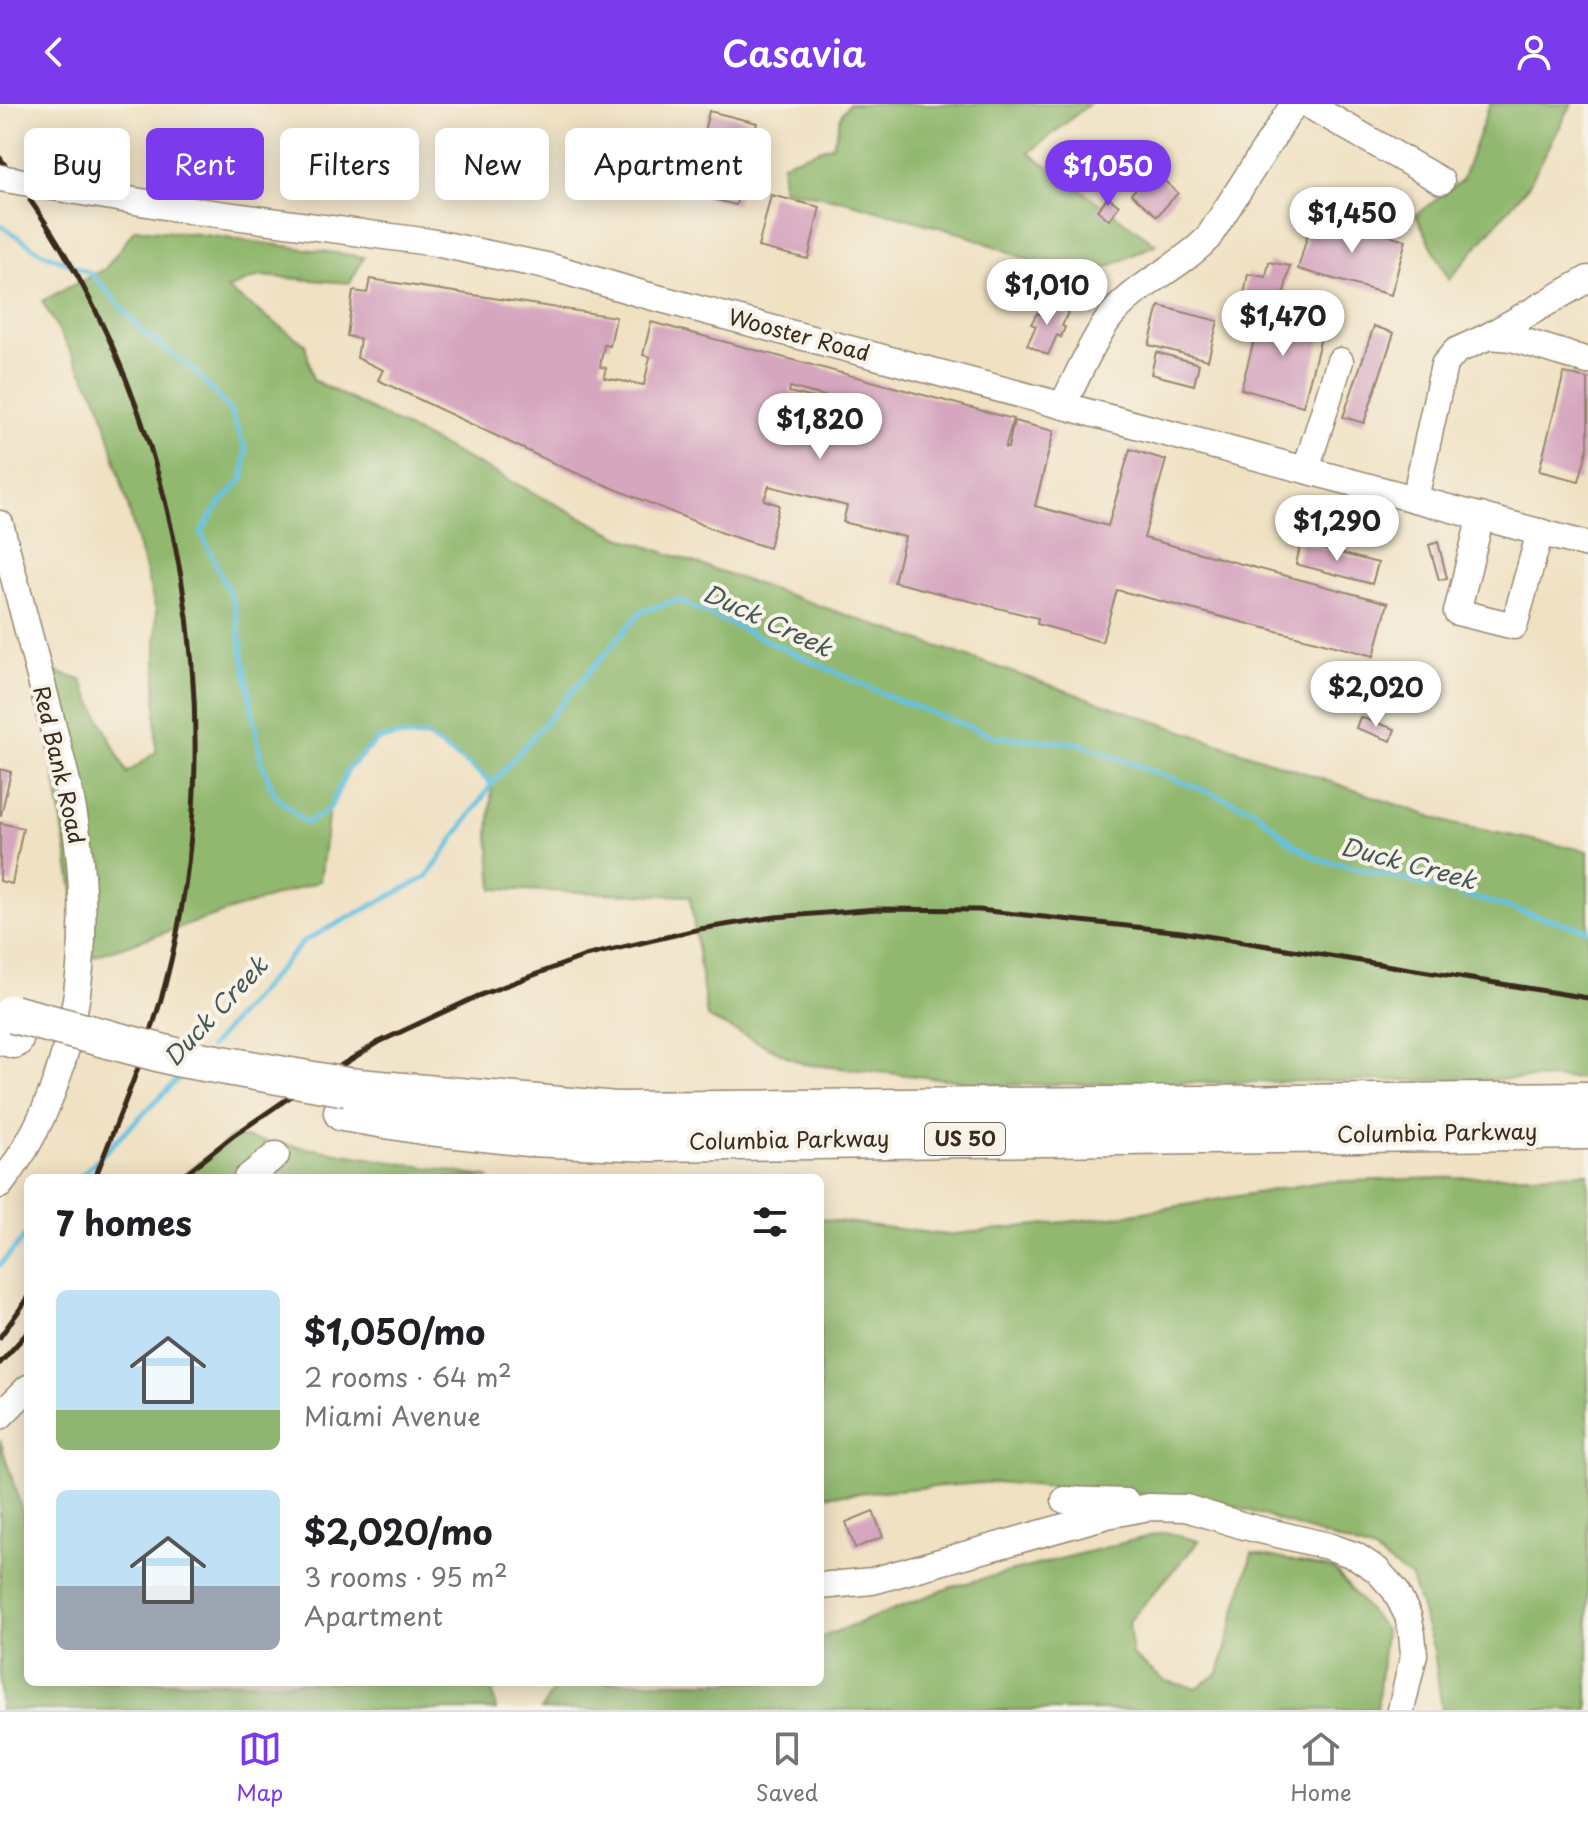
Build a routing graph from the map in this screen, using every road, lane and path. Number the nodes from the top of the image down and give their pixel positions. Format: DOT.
graph roads {
  1 [pos="1294,104"];
  2 [pos="1307,104"];
  3 [pos="0,178"];
  4 [pos="1441,181"];
  5 [pos="1588,279"];
  6 [pos="1489,336"];
  7 [pos="1340,361"];
  8 [pos="1588,361"];
  9 [pos="1063,404"];
  10 [pos="1306,469"];
  11 [pos="1415,499"];
  12 [pos="1481,516"];
  13 [pos="0,524"];
  14 [pos="1540,532"];
  15 [pos="1588,545"];
  16 [pos="7,1024"];
  17 [pos="345,1099"];
  18 [pos="1588,1101"];
  19 [pos="1588,1130"];
  20 [pos="276,1155"];
  21 [pos="252,1174"];
  22 [pos="0,1185"];
  23 [pos="24,1397"];
  24 [pos="0,1416"];
  25 [pos="1065,1500"];
  26 [pos="1149,1507"];
  27 [pos="824,1586"];
  28 [pos="1401,1710"];
  1 -- 9 [label="street"];
  2 -- 4 [label="street"];
  3 -- 9 [label="street, Wooster Road, bridge"];
  5 -- 6 [label="street"];
  6 -- 8 [label="street"];
  6 -- 11 [label="street"];
  7 -- 10 [label="street"];
  9 -- 10 [label="street, Wooster Road"];
  10 -- 11 [label="street, Wooster Road"];
  11 -- 12 [label="street, Wooster Road"];
  12 -- 14 [label="street, Wooster Road"];
  12 -- 14 [label="street"];
  13 -- 22 [label="street, Red Bank Road"];
  14 -- 15 [label="street, Wooster Road"];
  16 -- 17 [label="highway, Columbia Parkway / US 50"];
  17 -- 18 [label="highway, Columbia Parkway / US 50"];
  17 -- 19 [label="highway, Columbia Parkway / US 50"];
  20 -- 21 [label="street"];
  23 -- 24 [label="street"];
  25 -- 26 [label="street"];
  26 -- 27 [label="street"];
  26 -- 28 [label="street"];
}
